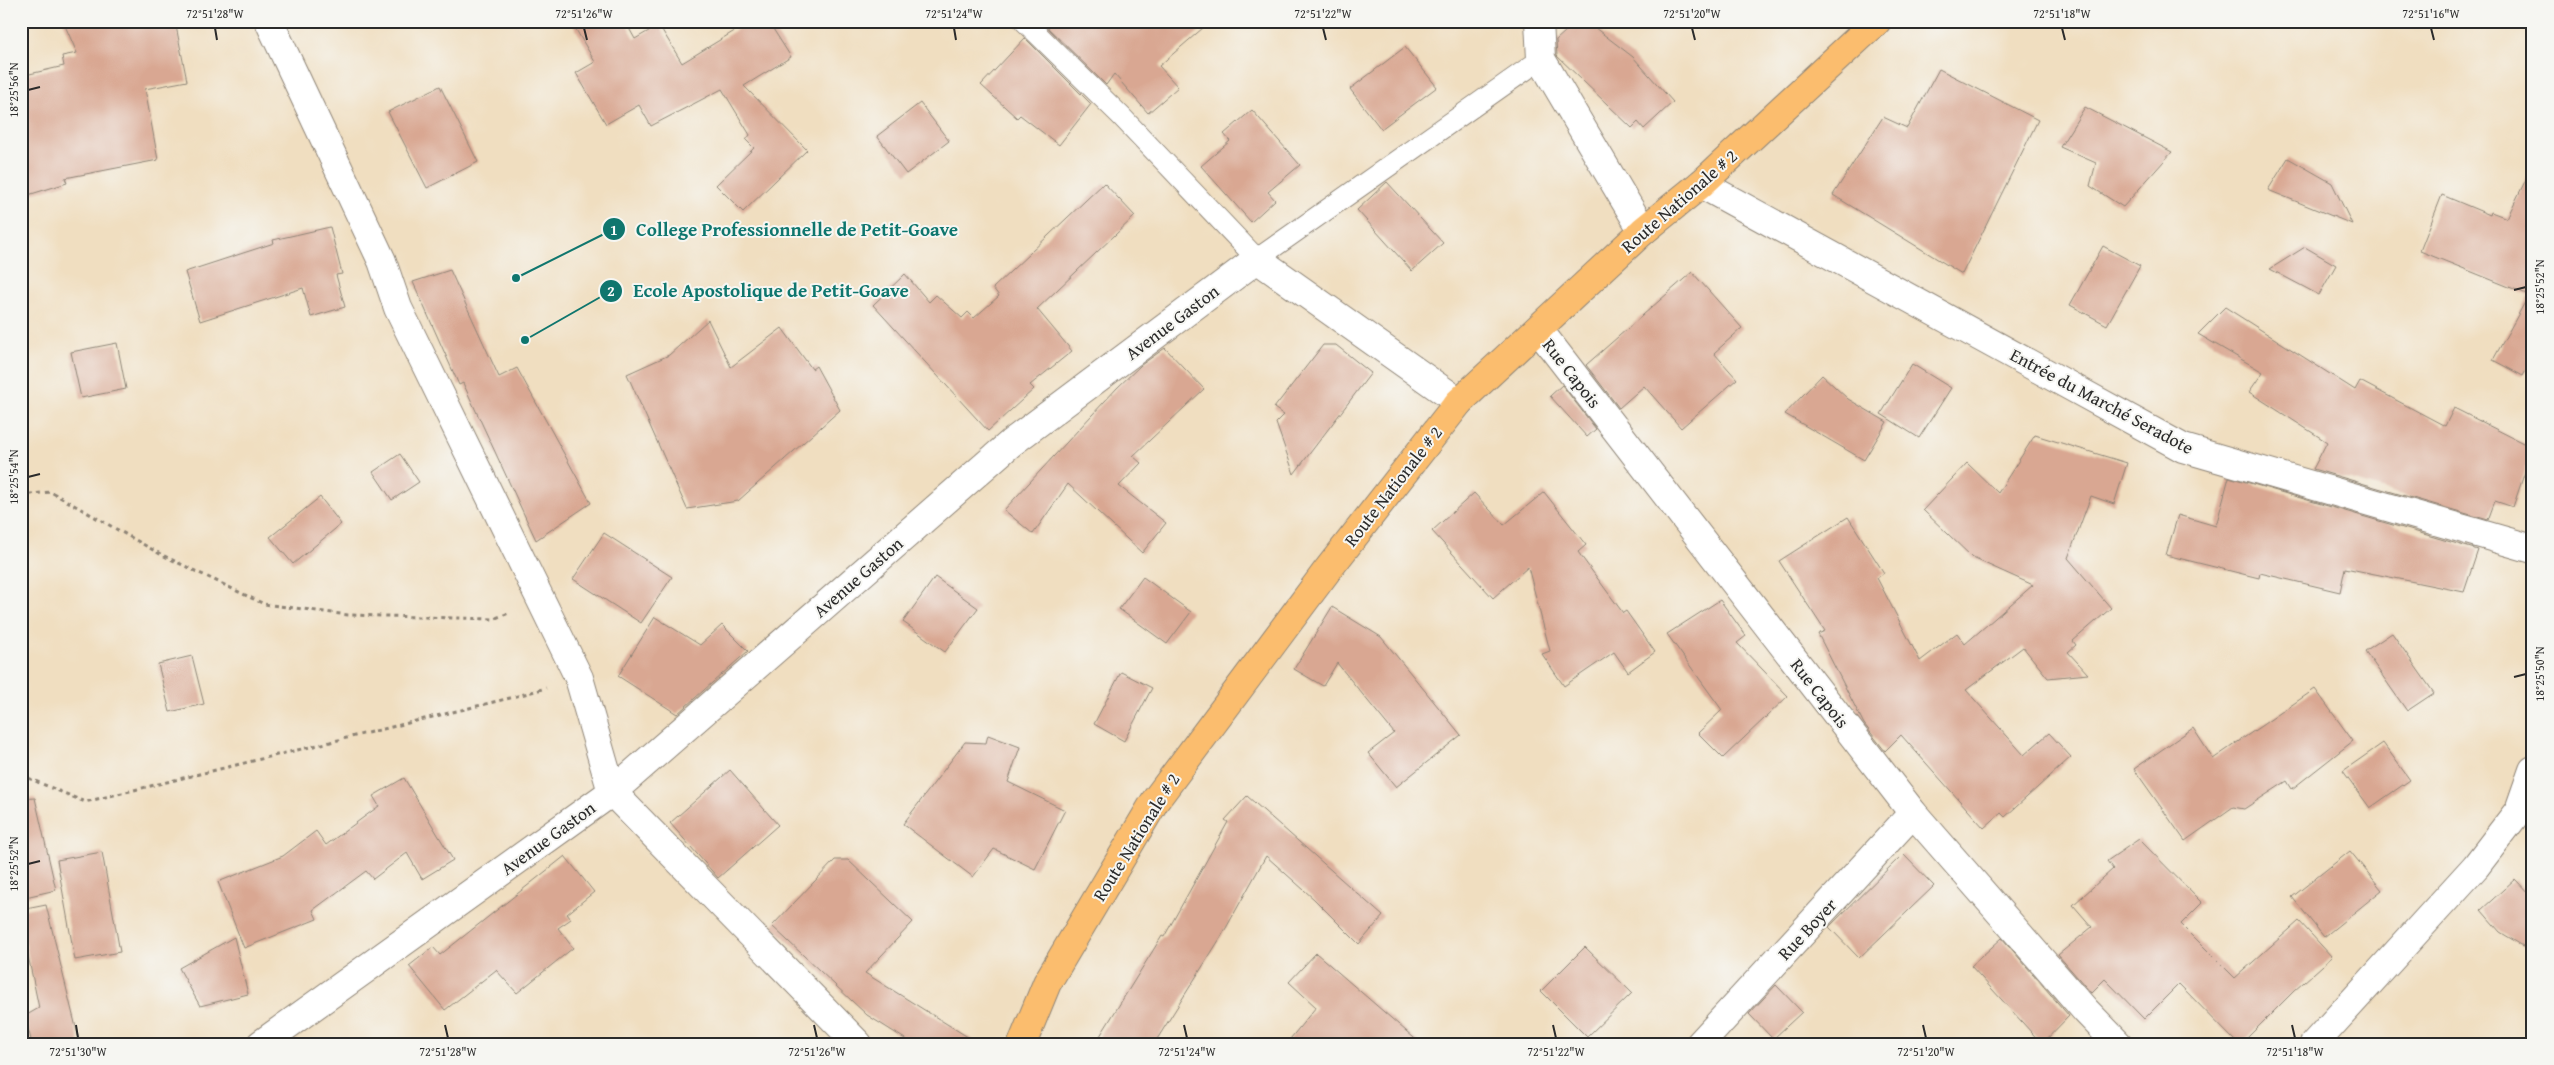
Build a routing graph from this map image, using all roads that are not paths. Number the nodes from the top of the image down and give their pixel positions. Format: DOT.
graph roads {
  1 [pos="269,21"];
  2 [pos="1024,21"];
  3 [pos="1539,21"];
  4 [pos="1870,24"];
  5 [pos="1541,59"];
  6 [pos="1701,184"];
  7 [pos="1643,231"];
  8 [pos="1257,258"];
  9 [pos="1538,329"];
  10 [pos="1459,402"];
  11 [pos="2533,549"];
  12 [pos="2533,770"];
  13 [pos="612,792"];
  14 [pos="1913,813"];
  15 [pos="260,1044"];
  16 [pos="858,1044"];
  17 [pos="1022,1044"];
  18 [pos="1700,1044"];
  19 [pos="2118,1044"];
  20 [pos="2314,1044"];
  1 -- 13 [label="street"];
  2 -- 8 [label="lane"];
  3 -- 5 [label="street"];
  4 -- 6 [label="main road, Route Nationale # 2"];
  5 -- 7 [label="street"];
  5 -- 8 [label="lane"];
  6 -- 7 [label="main road, Route Nationale # 2"];
  6 -- 11 [label="street, Entrée du Marché Seradote"];
  7 -- 9 [label="main road, Route Nationale # 2"];
  8 -- 10 [label="street"];
  8 -- 13 [label="street, Avenue Gaston"];
  9 -- 10 [label="main road, Route Nationale # 2"];
  9 -- 14 [label="street, Rue Capois"];
  10 -- 17 [label="main road, Route Nationale # 2"];
  12 -- 20 [label="street"];
  13 -- 15 [label="street, Avenue Gaston"];
  13 -- 16 [label="street"];
  14 -- 18 [label="street, Rue Boyer"];
  14 -- 19 [label="street, Rue Capois"];
}
